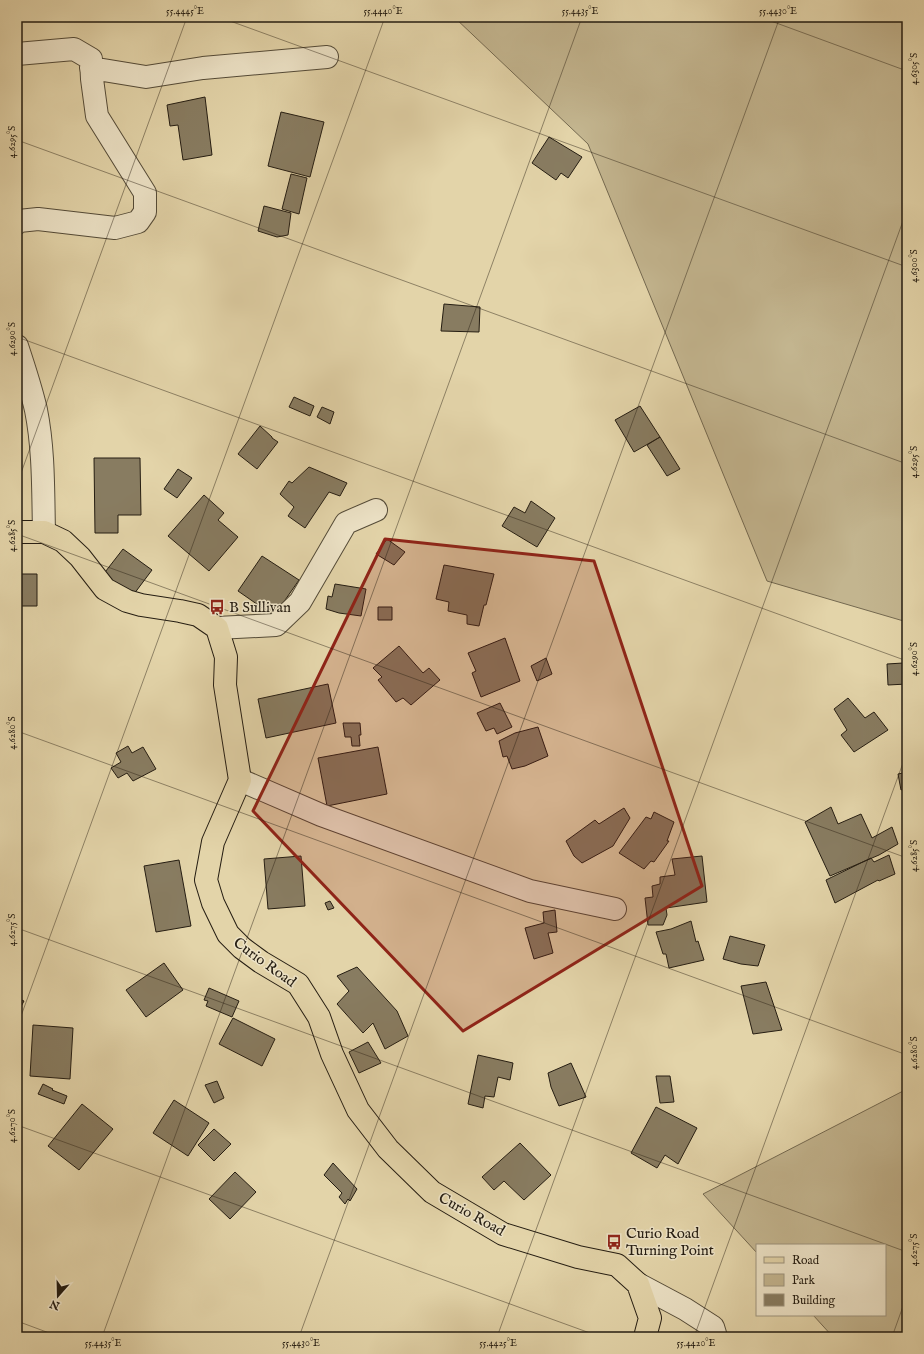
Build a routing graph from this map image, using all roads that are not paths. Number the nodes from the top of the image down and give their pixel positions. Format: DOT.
graph roads {
  1 [pos="17,54"];
  2 [pos="328,57"];
  3 [pos="91,68"];
  4 [pos="17,223"];
  5 [pos="17,346"];
  6 [pos="376,510"];
  7 [pos="17,532"];
  8 [pos="44,532"];
  9 [pos="217,628"];
  10 [pos="240,780"];
  11 [pos="615,910"];
  12 [pos="638,1284"];
  13 [pos="645,1337"];
  14 [pos="716,1337"];
  1 -- 3 [label="street"];
  2 -- 3 [label="street"];
  3 -- 4 [label="street"];
  5 -- 8 [label="street"];
  6 -- 9 [label="street"];
  7 -- 8 [label="main road"];
  8 -- 9 [label="main road"];
  9 -- 10 [label="main road"];
  10 -- 11 [label="street"];
  10 -- 12 [label="main road, Curio Road"];
  12 -- 13 [label="main road, Curio Road"];
  12 -- 14 [label="street"];
}
